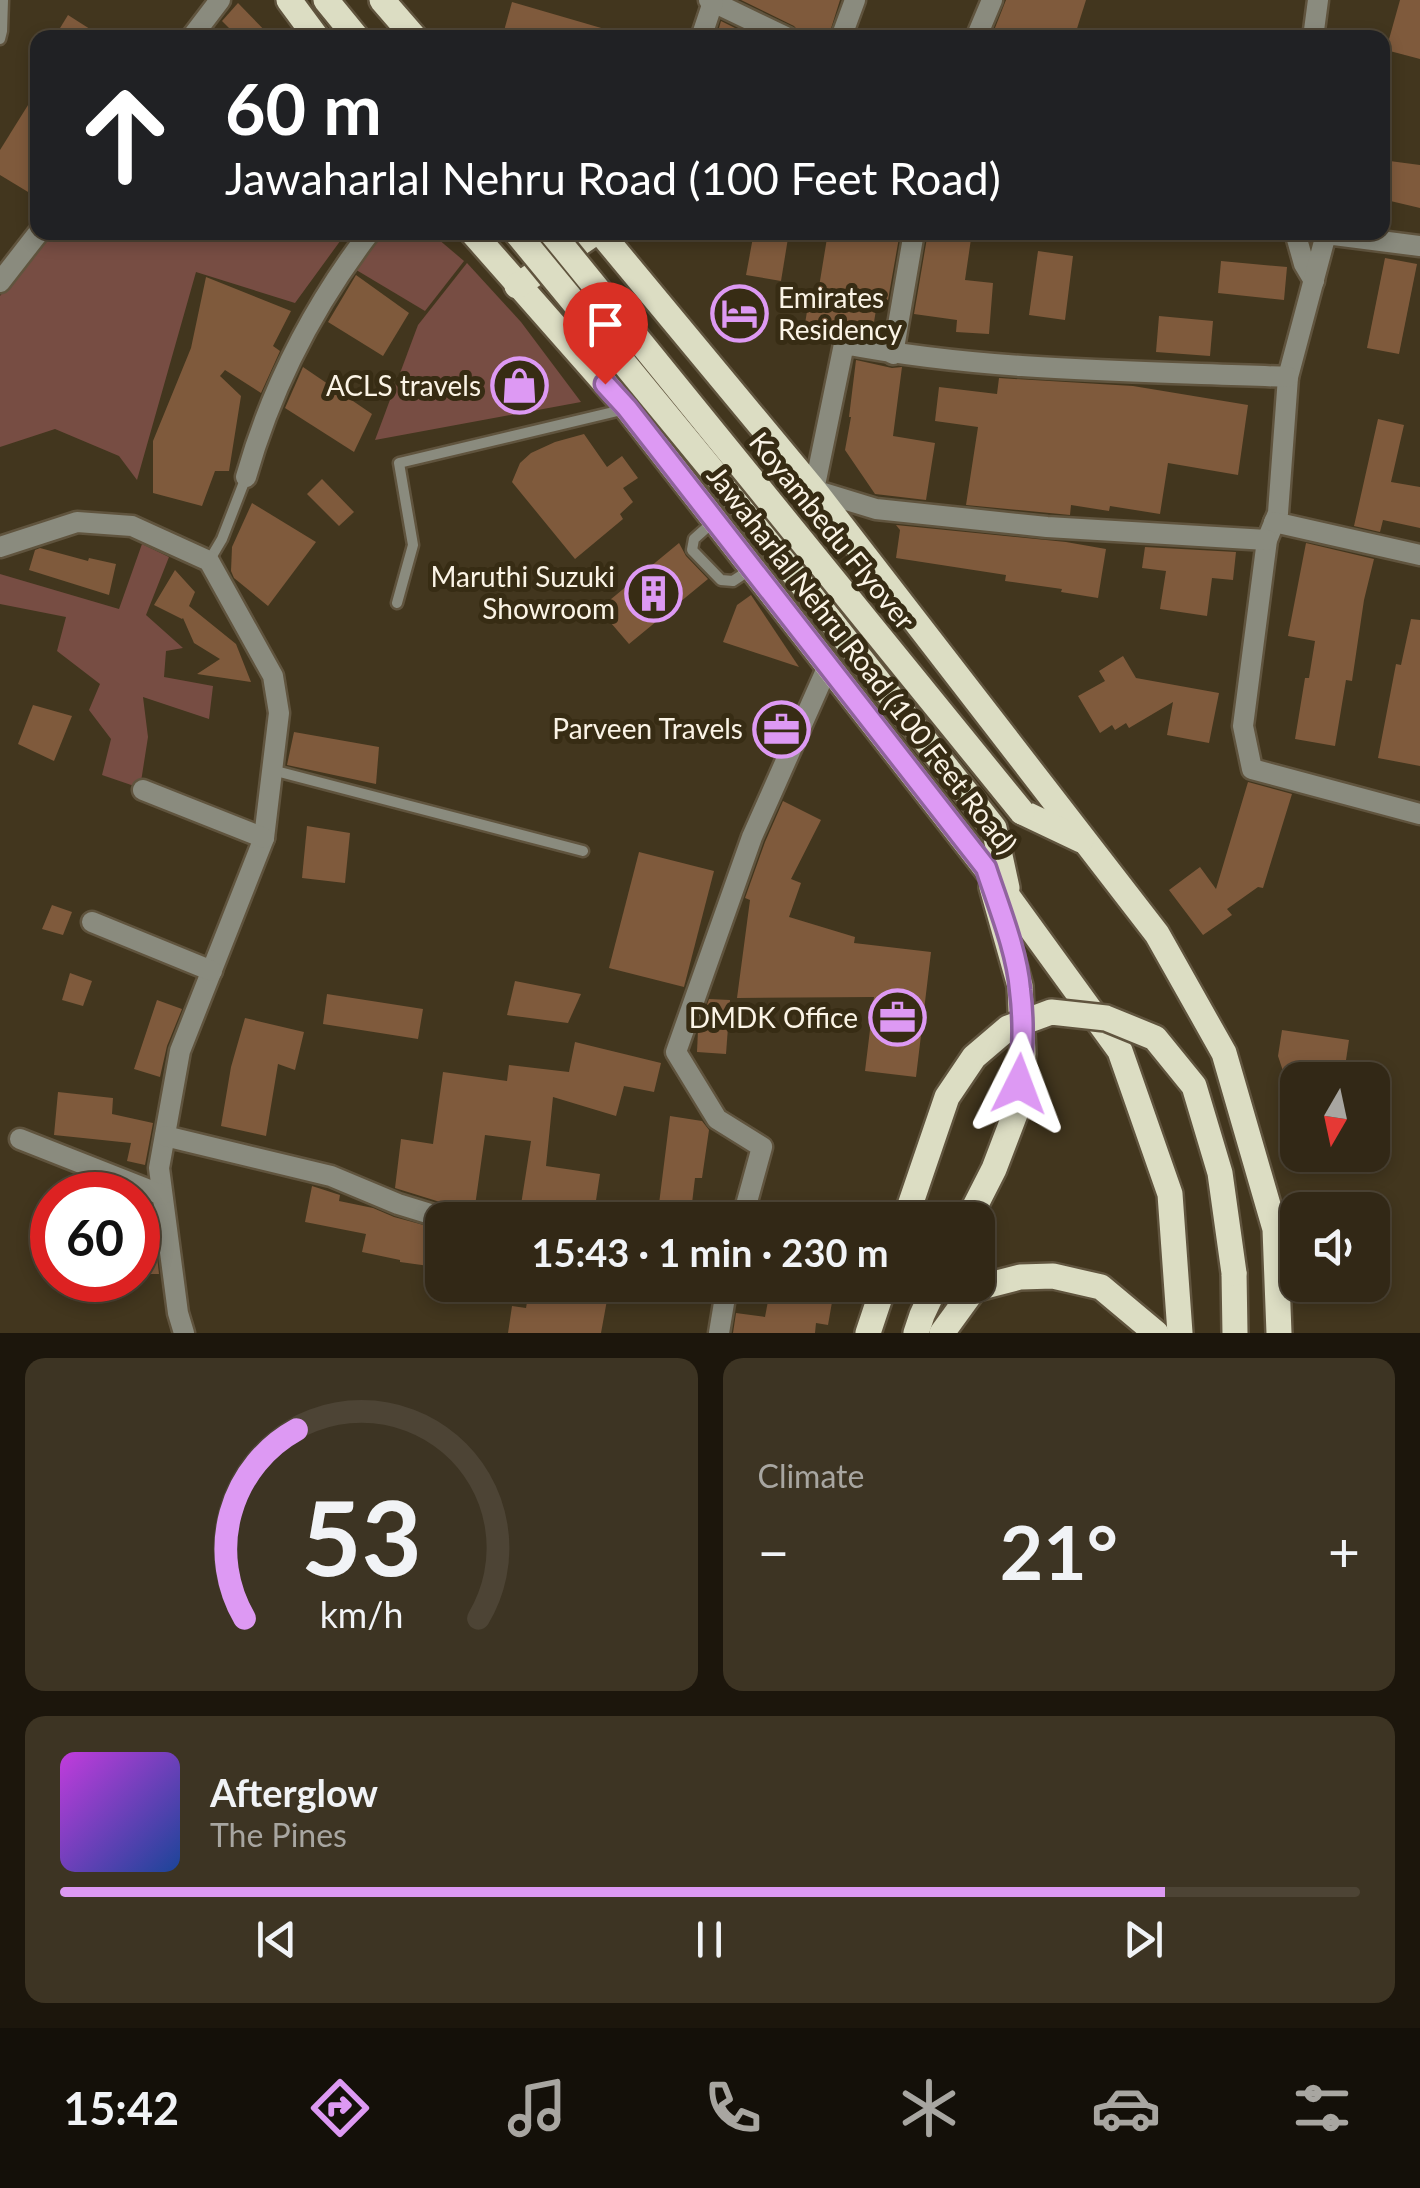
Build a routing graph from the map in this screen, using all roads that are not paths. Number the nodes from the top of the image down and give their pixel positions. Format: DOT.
graph roads {
  1 [pos="3,0"];
  2 [pos="220,0"];
  3 [pos="289,0"];
  4 [pos="326,0"];
  5 [pos="362,0"];
  6 [pos="382,0"];
  7 [pos="855,0"];
  8 [pos="992,0"];
  9 [pos="1318,0"];
  10 [pos="711,1"];
  11 [pos="197,30"];
  12 [pos="310,30"];
  13 [pos="350,30"];
  14 [pos="386,30"];
  15 [pos="408,30"];
  16 [pos="703,30"];
  17 [pos="771,30"];
  18 [pos="843,30"];
  19 [pos="979,30"];
  20 [pos="1315,30"];
  21 [pos="0,40"];
  22 [pos="32,240"];
  23 [pos="364,240"];
  24 [pos="479,240"];
  25 [pos="523,240"];
  26 [pos="558,240"];
  27 [pos="586,240"];
  28 [pos="605,240"];
  29 [pos="913,240"];
  30 [pos="1296,240"];
  31 [pos="1324,240"];
  32 [pos="1373,240"];
  33 [pos="1420,246"];
  34 [pos="1314,281"];
  35 [pos="0,282"];
  36 [pos="518,286"];
  37 [pos="893,354"];
  38 [pos="1288,377"];
  39 [pos="627,408"];
  40 [pos="246,477"];
  41 [pos="814,490"];
  42 [pos="715,521"];
  43 [pos="1270,531"];
  44 [pos="0,546"];
  45 [pos="1420,555"];
  46 [pos="210,562"];
  47 [pos="752,568"];
  48 [pos="398,603"];
  49 [pos="828,666"];
  50 [pos="272,770"];
  51 [pos="143,790"];
  52 [pos="1420,814"];
  53 [pos="264,838"];
  54 [pos="1086,843"];
  55 [pos="583,851"];
  56 [pos="986,868"];
  57 [pos="1009,898"];
  58 [pos="92,922"];
  59 [pos="212,971"];
  60 [pos="164,1136"];
  61 [pos="20,1139"];
  62 [pos="162,1195"];
  63 [pos="747,1202"];
  64 [pos="911,1202"];
  65 [pos="977,1202"];
  66 [pos="425,1212"];
  67 [pos="724,1302"];
  68 [pos="878,1302"];
  69 [pos="928,1302"];
  70 [pos="1164,1332"];
  71 [pos="184,1333"];
  72 [pos="719,1333"];
  73 [pos="868,1333"];
  74 [pos="916,1333"];
  75 [pos="942,1333"];
  76 [pos="1236,1333"];
  77 [pos="1279,1333"];
  1 -- 21 [label="lane"];
  2 -- 11 [label="street"];
  3 -- 12 [label="main road"];
  4 -- 13 [label="main road"];
  5 -- 14 [label="main road"];
  6 -- 15 [label="main road"];
  7 -- 18 [label="street"];
  8 -- 19 [label="street"];
  9 -- 20 [label="street"];
  10 -- 16 [label="street"];
  10 -- 17 [label="street"];
  22 -- 35 [label="street"];
  23 -- 40 [label="street"];
  24 -- 36 [label="main road, Jawaharlal Nehru Road (100 Feet Road)"];
  25 -- 57 [label="main road, Koyambedu Flyover, bridge"];
  26 -- 54 [label="main road, Koyambedu Flyover, bridge"];
  27 -- 36 [label="main road"];
  28 -- 41 [label="main road"];
  29 -- 37 [label="street"];
  30 -- 34 [label="street"];
  31 -- 34 [label="street"];
  32 -- 33 [label="street"];
  34 -- 38 [label="street"];
  36 -- 39 [label="main road, Jawaharlal Nehru Road (100 Feet Road)"];
  37 -- 38 [label="street"];
  37 -- 41 [label="street"];
  38 -- 43 [label="street"];
  39 -- 42 [label="main road, Jawaharlal Nehru Road (100 Feet Road)"];
  39 -- 48 [label="lane"];
  40 -- 46 [label="lane"];
  41 -- 43 [label="street"];
  41 -- 54 [label="main road"];
  42 -- 47 [label="main road, Jawaharlal Nehru Road (100 Feet Road)"];
  42 -- 47 [label="lane"];
  43 -- 45 [label="street"];
  43 -- 52 [label="street"];
  44 -- 46 [label="street"];
  46 -- 50 [label="street"];
  47 -- 49 [label="main road, Jawaharlal Nehru Road (100 Feet Road)"];
  49 -- 56 [label="main road, Jawaharlal Nehru Road (100 Feet Road)"];
  49 -- 63 [label="street"];
  50 -- 53 [label="street"];
  50 -- 55 [label="lane"];
  51 -- 53 [label="street"];
  53 -- 59 [label="street"];
  54 -- 77 [label="main road"];
  56 -- 57 [label="main road, Jawaharlal Nehru Road (100 Feet Road)"];
  56 -- 65 [label="main road"];
  57 -- 70 [label="main road, Jawaharlal Nehru Road (100 Feet Road)"];
  58 -- 59 [label="street"];
  59 -- 60 [label="street"];
  60 -- 62 [label="street"];
  60 -- 66 [label="street"];
  61 -- 62 [label="street"];
  62 -- 71 [label="street"];
  64 -- 76 [label="main road, bridge"];
  67 -- 72 [label="street"];
  68 -- 73 [label="main road"];
  69 -- 74 [label="main road"];
  70 -- 75 [label="main road"];
}
